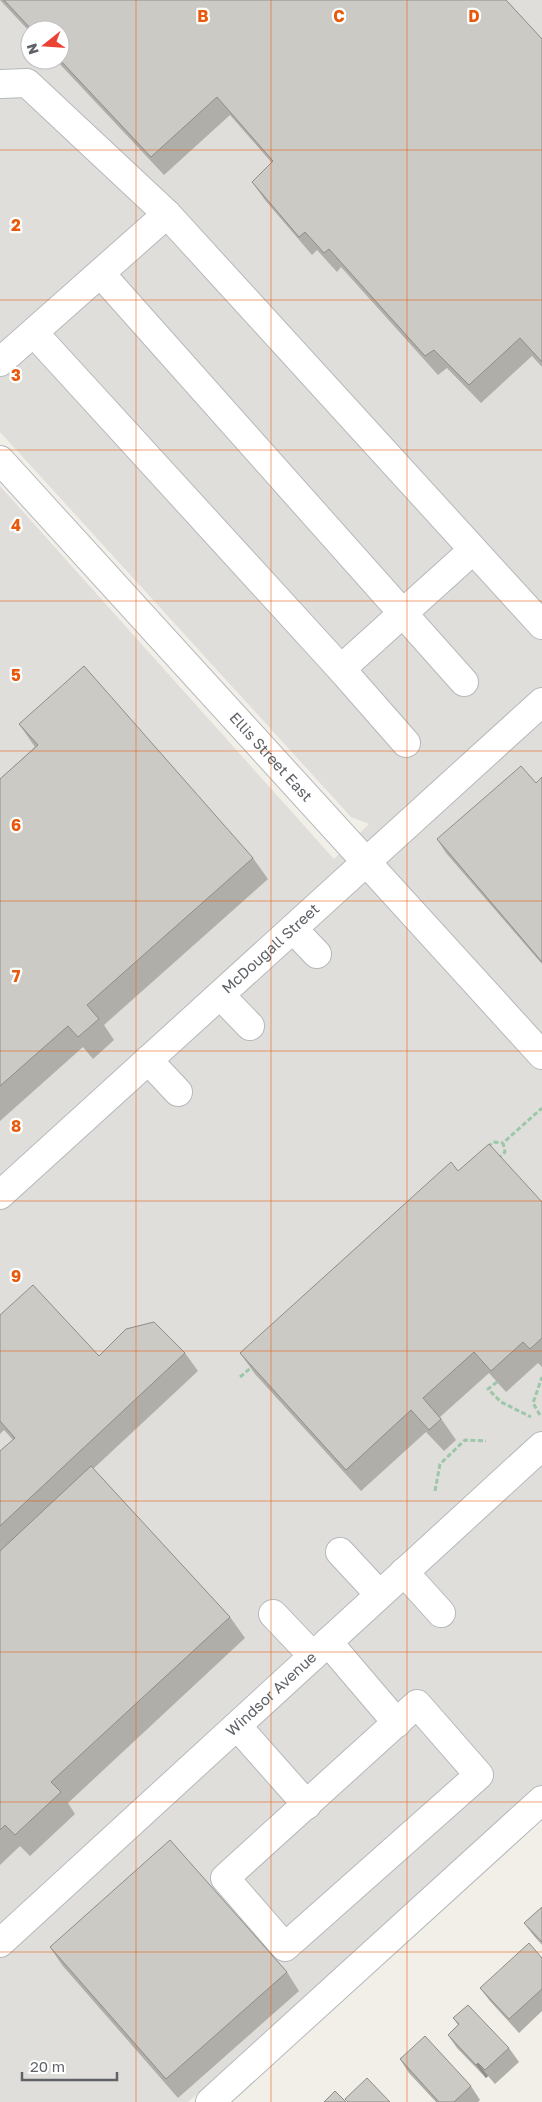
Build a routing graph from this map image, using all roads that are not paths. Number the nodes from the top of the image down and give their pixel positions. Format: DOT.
graph roads {
  1 [pos="0,84"];
  2 [pos="167,214"];
  3 [pos="101,274"];
  4 [pos="34,333"];
  5 [pos="0,362"];
  6 [pos="0,460"];
  7 [pos="473,550"];
  8 [pos="403,613"];
  9 [pos="539,616"];
  10 [pos="341,669"];
  11 [pos="464,682"];
  12 [pos="542,702"];
  13 [pos="406,743"];
  14 [pos="366,862"];
  15 [pos="293,928"];
  16 [pos="317,954"];
  17 [pos="220,995"];
  18 [pos="250,1026"];
  19 [pos="542,1055"];
  20 [pos="148,1060"];
  21 [pos="178,1092"];
  22 [pos="0,1195"];
  23 [pos="536,1451"];
  24 [pos="340,1552"];
  25 [pos="404,1572"];
  26 [pos="379,1594"];
  27 [pos="441,1612"];
  28 [pos="274,1614"];
  29 [pos="320,1649"];
  30 [pos="398,1723"];
  31 [pos="237,1726"];
  32 [pos="542,1800"];
  33 [pos="307,1805"];
  34 [pos="0,1943"];
  35 [pos="210,2102"];
  1 -- 2 [label="street"];
  2 -- 3 [label="street"];
  2 -- 7 [label="street"];
  3 -- 4 [label="street"];
  3 -- 8 [label="street"];
  4 -- 5 [label="street"];
  4 -- 10 [label="street"];
  6 -- 14 [label="street, Ellis Street East"];
  7 -- 8 [label="street"];
  7 -- 9 [label="street"];
  8 -- 10 [label="street"];
  8 -- 11 [label="street"];
  10 -- 13 [label="street"];
  12 -- 14 [label="street, McDougall Street"];
  14 -- 15 [label="street, McDougall Street"];
  14 -- 19 [label="street, Ellis Street East"];
  15 -- 16 [label="street"];
  15 -- 17 [label="street, McDougall Street"];
  17 -- 18 [label="street"];
  17 -- 20 [label="street, McDougall Street"];
  20 -- 21 [label="street"];
  20 -- 22 [label="street, McDougall Street"];
  23 -- 25 [label="street, Windsor Avenue"];
  24 -- 26 [label="street"];
  25 -- 26 [label="street, Windsor Avenue"];
  25 -- 27 [label="street"];
  26 -- 29 [label="street, Windsor Avenue"];
  28 -- 29 [label="street"];
  29 -- 30 [label="street"];
  29 -- 31 [label="street, Windsor Avenue"];
  30 -- 33 [label="street"];
  30 -- 33 [label="street"];
  31 -- 33 [label="street"];
  31 -- 34 [label="street, Windsor Avenue"];
  32 -- 35 [label="street"];
}
